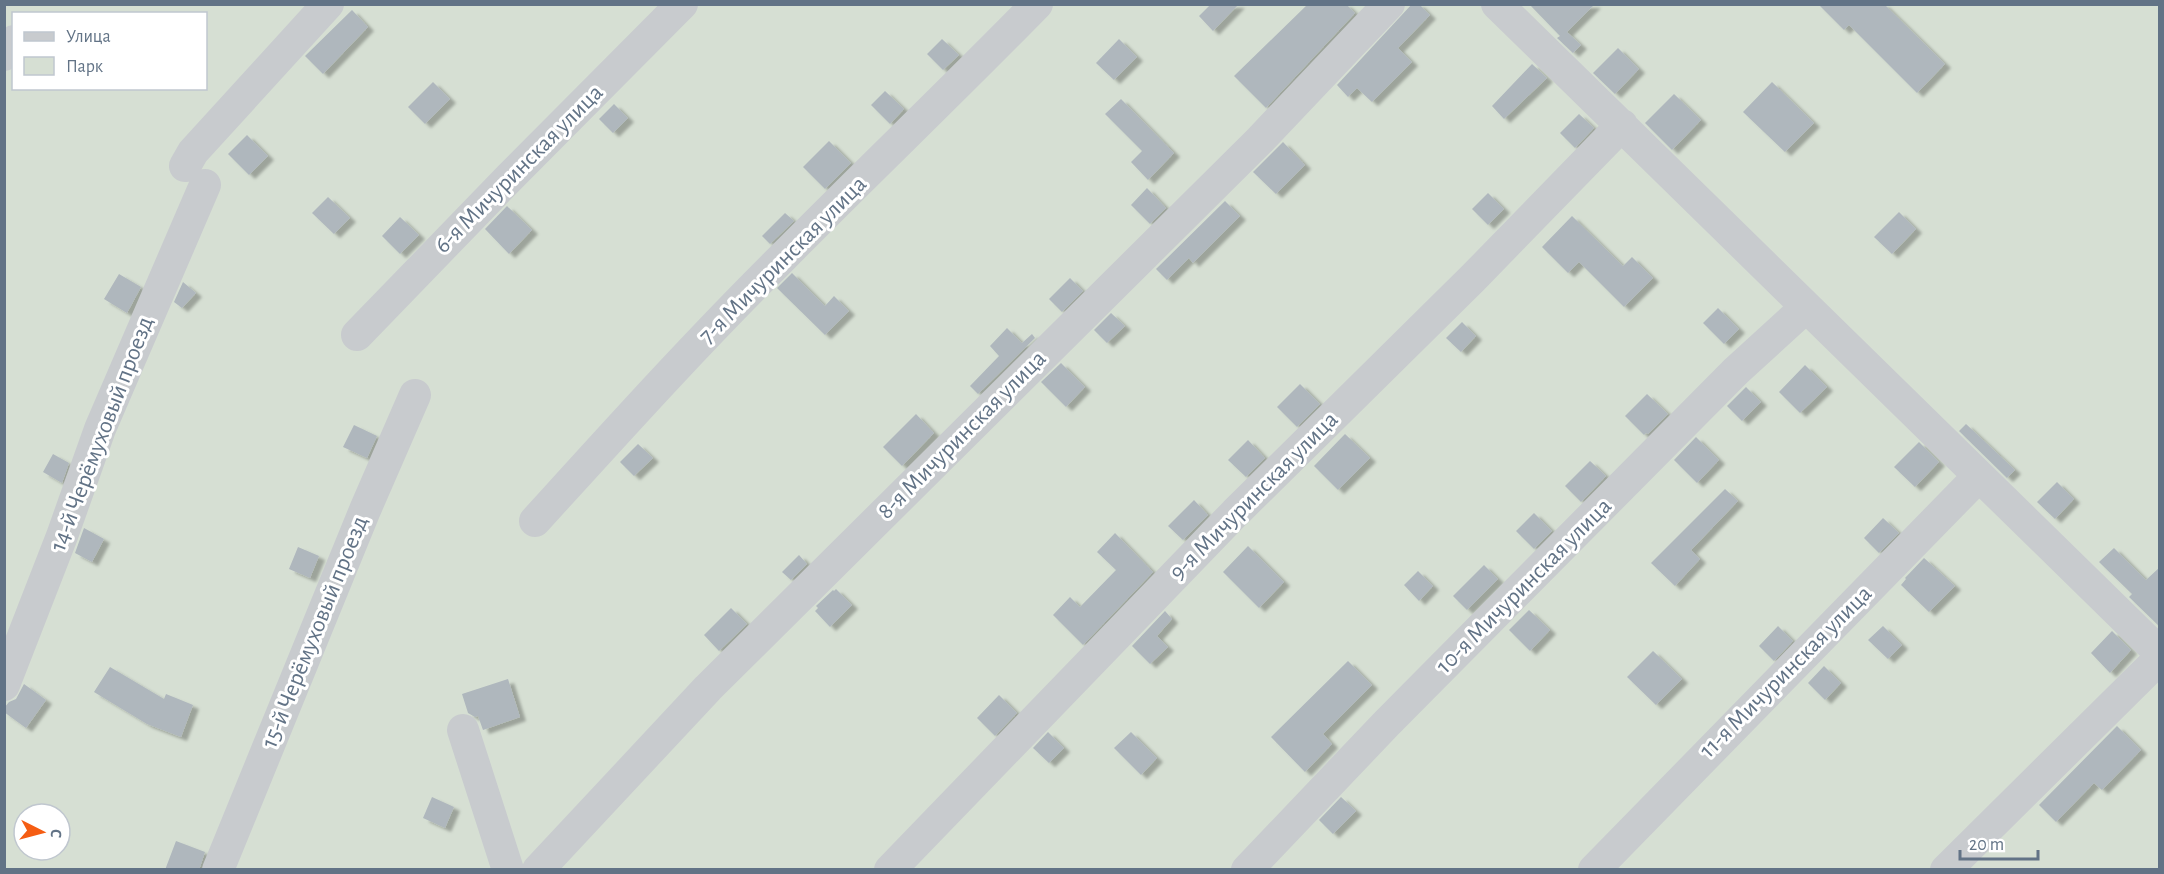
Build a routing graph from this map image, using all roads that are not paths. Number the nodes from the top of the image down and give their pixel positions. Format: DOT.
graph roads {
  1 [pos="328,4"];
  2 [pos="682,4"];
  3 [pos="1037,4"];
  4 [pos="1389,4"];
  5 [pos="1497,4"];
  6 [pos="1622,125"];
  7 [pos="1805,308"];
  8 [pos="357,335"];
  9 [pos="415,395"];
  10 [pos="1979,476"];
  11 [pos="535,521"];
  12 [pos="2160,653"];
  13 [pos="2160,658"];
  14 [pos="4,685"];
  15 [pos="463,730"];
  16 [pos="218,870"];
  17 [pos="508,870"];
  18 [pos="538,870"];
  19 [pos="890,870"];
  20 [pos="1247,870"];
  21 [pos="1594,870"];
  22 [pos="1946,870"];
  1 -- 14 [label="lane, 14-й Черёмуховый проезд"];
  2 -- 8 [label="lane, 6-я Мичуринская улица"];
  3 -- 11 [label="lane, 7-я Мичуринская улица"];
  4 -- 18 [label="lane, 8-я Мичуринская улица"];
  5 -- 6 [label="lane"];
  6 -- 7 [label="lane"];
  6 -- 19 [label="lane, 9-я Мичуринская улица"];
  7 -- 10 [label="lane"];
  7 -- 20 [label="lane, 10-я Мичуринская улица"];
  9 -- 16 [label="lane, 15-й Черёмуховый проезд"];
  10 -- 12 [label="lane"];
  10 -- 21 [label="lane, 11-я Мичуринская улица"];
  13 -- 22 [label="lane"];
  15 -- 17 [label="lane"];
}
